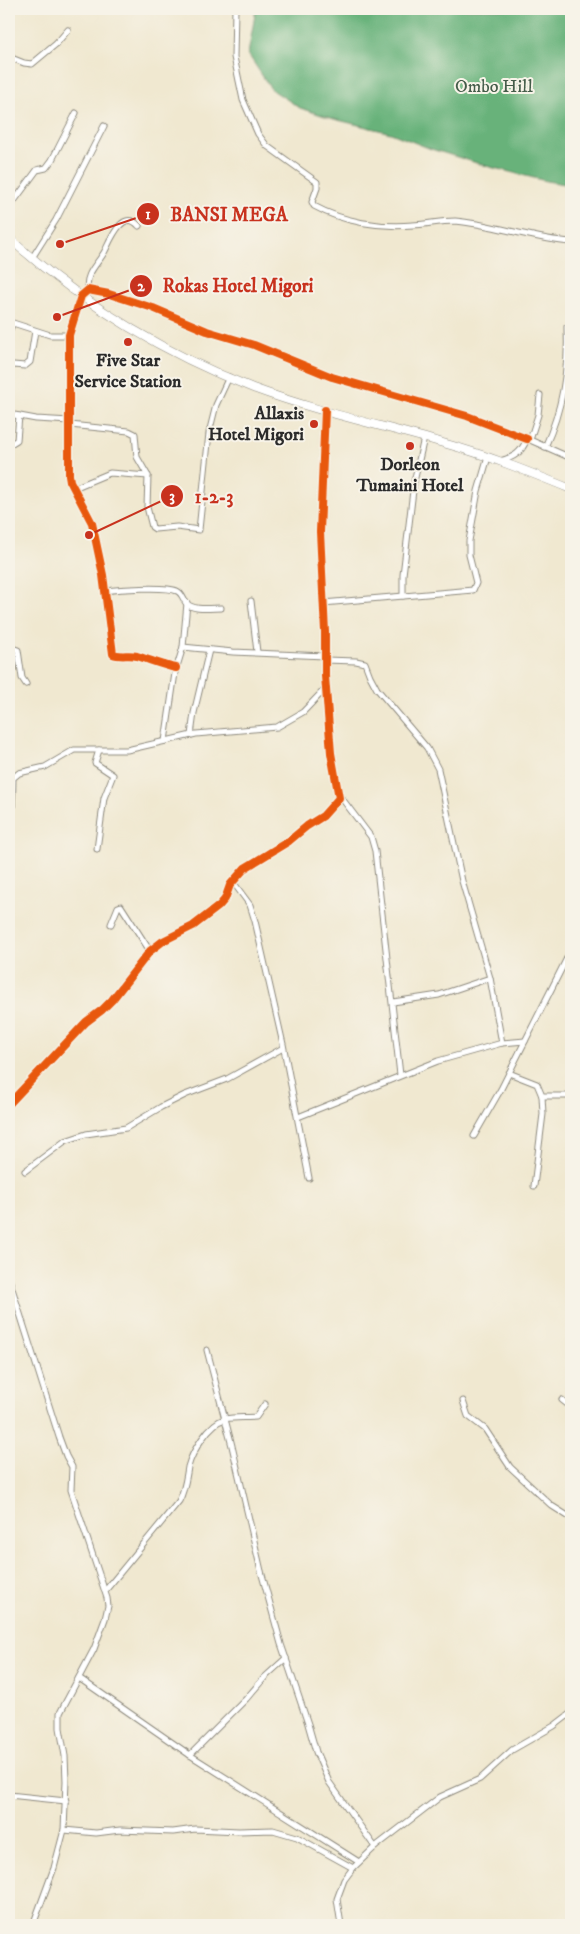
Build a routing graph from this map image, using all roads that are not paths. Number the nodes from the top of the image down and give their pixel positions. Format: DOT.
graph roads {
  1 [pos="235,9"];
  2 [pos="68,30"];
  3 [pos="9,57"];
  4 [pos="76,113"];
  5 [pos="104,126"];
  6 [pos="9,208"];
  7 [pos="139,226"];
  8 [pos="9,238"];
  9 [pos="571,242"];
  10 [pos="32,258"];
  11 [pos="88,290"];
  12 [pos="81,296"];
  13 [pos="567,327"];
  14 [pos="9,331"];
  15 [pos="35,331"];
  16 [pos="69,335"];
  17 [pos="13,365"];
  18 [pos="229,377"];
  19 [pos="540,395"];
  20 [pos="325,410"];
  21 [pos="9,414"];
  22 [pos="19,416"];
  23 [pos="70,423"];
  24 [pos="424,438"];
  25 [pos="528,440"];
  26 [pos="9,445"];
  27 [pos="545,447"];
  28 [pos="488,457"];
  29 [pos="571,458"];
  30 [pos="500,461"];
  31 [pos="148,476"];
  32 [pos="74,488"];
  33 [pos="571,489"];
  34 [pos="106,591"];
  35 [pos="403,596"];
  36 [pos="252,600"];
  37 [pos="323,603"];
  38 [pos="187,604"];
  39 [pos="221,608"];
  40 [pos="9,647"];
  41 [pos="183,647"];
  42 [pos="209,650"];
  43 [pos="257,652"];
  44 [pos="325,658"];
  45 [pos="176,668"];
  46 [pos="26,684"];
  47 [pos="326,688"];
  48 [pos="191,735"];
  49 [pos="165,741"];
  50 [pos="99,750"];
  51 [pos="340,796"];
  52 [pos="12,822"];
  53 [pos="97,849"];
  54 [pos="233,882"];
  55 [pos="111,924"];
  56 [pos="571,950"];
  57 [pos="150,951"];
  58 [pos="490,978"];
  59 [pos="393,1002"];
  60 [pos="525,1041"];
  61 [pos="502,1043"];
  62 [pos="283,1048"];
  63 [pos="509,1073"];
  64 [pos="400,1075"];
  65 [pos="542,1096"];
  66 [pos="571,1096"];
  67 [pos="9,1104"];
  68 [pos="298,1117"];
  69 [pos="474,1136"];
  70 [pos="25,1171"];
  71 [pos="309,1178"];
  72 [pos="534,1186"];
  73 [pos="9,1279"];
  74 [pos="207,1350"];
  75 [pos="562,1400"];
  76 [pos="463,1401"];
  77 [pos="265,1404"];
  78 [pos="571,1407"];
  79 [pos="225,1419"];
  80 [pos="571,1518"];
  81 [pos="105,1592"];
  82 [pos="286,1658"];
  83 [pos="79,1678"];
  84 [pos="571,1713"];
  85 [pos="190,1755"];
  86 [pos="9,1795"];
  87 [pos="66,1801"];
  88 [pos="64,1830"];
  89 [pos="375,1847"];
  90 [pos="359,1862"];
  91 [pos="353,1868"];
  92 [pos="33,1925"];
  93 [pos="342,1925"];
  1 -- 9 [label="street"];
  2 -- 3 [label="street"];
  4 -- 6 [label="street"];
  5 -- 10 [label="street"];
  7 -- 11 [label="street"];
  8 -- 10 [label="highway"];
  10 -- 12 [label="highway"];
  11 -- 12 [label="street"];
  11 -- 25 [label="street"];
  12 -- 16 [label="street"];
  12 -- 18 [label="highway"];
  13 -- 27 [label="street"];
  14 -- 15 [label="street"];
  15 -- 16 [label="street"];
  15 -- 17 [label="street"];
  16 -- 23 [label="street"];
  18 -- 20 [label="highway"];
  18 -- 31 [label="street"];
  19 -- 25 [label="street"];
  20 -- 24 [label="highway"];
  20 -- 37 [label="street"];
  21 -- 22 [label="street"];
  22 -- 23 [label="street"];
  22 -- 26 [label="street"];
  23 -- 31 [label="street"];
  23 -- 32 [label="street"];
  24 -- 28 [label="highway"];
  24 -- 35 [label="street"];
  25 -- 27 [label="street"];
  25 -- 30 [label="street"];
  27 -- 29 [label="street"];
  28 -- 30 [label="highway"];
  28 -- 35 [label="street"];
  30 -- 33 [label="highway"];
  31 -- 32 [label="street"];
  32 -- 34 [label="street"];
  34 -- 38 [label="street"];
  34 -- 45 [label="street"];
  35 -- 37 [label="street"];
  36 -- 43 [label="street"];
  37 -- 44 [label="street"];
  38 -- 39 [label="street"];
  38 -- 41 [label="street"];
  40 -- 46 [label="street"];
  41 -- 42 [label="street"];
  41 -- 45 [label="street"];
  42 -- 43 [label="street"];
  42 -- 48 [label="street"];
  43 -- 44 [label="street"];
  44 -- 47 [label="street"];
  44 -- 58 [label="street"];
  45 -- 49 [label="street"];
  47 -- 48 [label="street"];
  47 -- 51 [label="street"];
  48 -- 49 [label="street"];
  49 -- 50 [label="street"];
  50 -- 52 [label="street"];
  50 -- 53 [label="street"];
  51 -- 54 [label="street"];
  51 -- 59 [label="street"];
  54 -- 57 [label="street"];
  54 -- 62 [label="street"];
  55 -- 57 [label="street"];
  56 -- 60 [label="street"];
  57 -- 67 [label="street"];
  58 -- 59 [label="street"];
  58 -- 61 [label="street"];
  59 -- 64 [label="street"];
  60 -- 61 [label="street"];
  60 -- 63 [label="street"];
  61 -- 64 [label="street"];
  62 -- 68 [label="street"];
  62 -- 70 [label="street"];
  63 -- 65 [label="street"];
  63 -- 69 [label="street"];
  64 -- 68 [label="street"];
  65 -- 66 [label="street"];
  65 -- 72 [label="street"];
  68 -- 71 [label="street"];
  73 -- 81 [label="street"];
  74 -- 79 [label="street"];
  75 -- 78 [label="street"];
  76 -- 80 [label="street"];
  77 -- 79 [label="street"];
  79 -- 81 [label="street"];
  79 -- 82 [label="street"];
  81 -- 83 [label="street"];
  82 -- 85 [label="street"];
  82 -- 89 [label="street"];
  83 -- 85 [label="street"];
  83 -- 87 [label="street"];
  84 -- 89 [label="street"];
  85 -- 90 [label="street"];
  86 -- 87 [label="street"];
  87 -- 88 [label="street"];
  88 -- 91 [label="street"];
  88 -- 92 [label="street"];
  89 -- 90 [label="street"];
  90 -- 91 [label="street"];
  91 -- 93 [label="street"];
}
